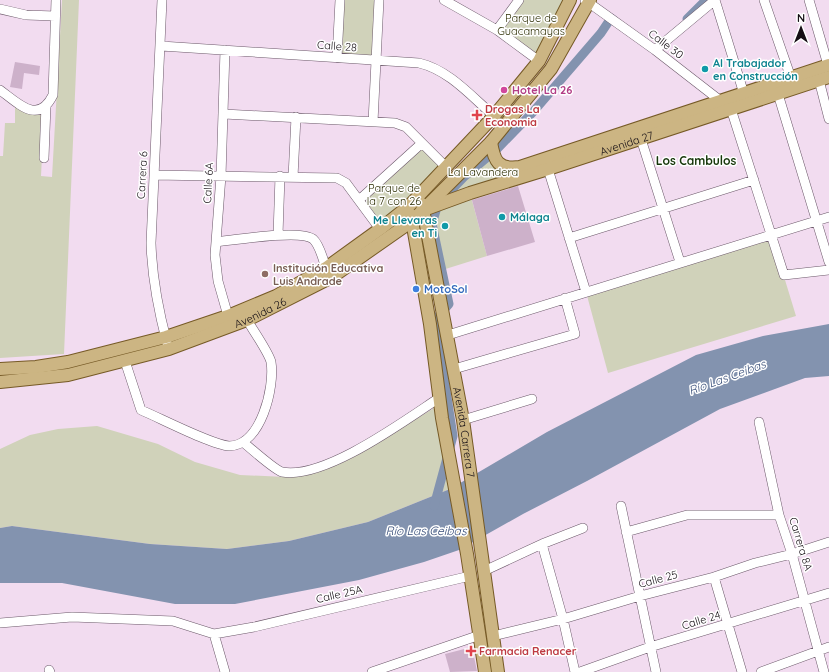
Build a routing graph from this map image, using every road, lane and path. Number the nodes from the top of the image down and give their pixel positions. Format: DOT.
graph roads {
  1 [pos="56,0"];
  2 [pos="162,0"];
  3 [pos="340,0"];
  4 [pos="379,0"];
  5 [pos="444,0"];
  6 [pos="519,0"];
  7 [pos="570,0"];
  8 [pos="715,0"];
  9 [pos="764,0"];
  10 [pos="809,0"];
  11 [pos="588,1"];
  12 [pos="0,9"];
  13 [pos="54,16"];
  14 [pos="497,30"];
  15 [pos="161,46"];
  16 [pos="225,50"];
  17 [pos="655,50"];
  18 [pos="337,58"];
  19 [pos="376,60"];
  20 [pos="539,61"];
  21 [pos="826,72"];
  22 [pos="791,78"];
  23 [pos="0,90"];
  24 [pos="744,94"];
  25 [pos="778,94"];
  26 [pos="721,102"];
  27 [pos="46,105"];
  28 [pos="731,109"];
  29 [pos="224,114"];
  30 [pos="494,116"];
  31 [pos="296,117"];
  32 [pos="829,119"];
  33 [pos="373,122"];
  34 [pos="641,139"];
  35 [pos="422,143"];
  36 [pos="493,151"];
  37 [pos="44,158"];
  38 [pos="447,168"];
  39 [pos="548,169"];
  40 [pos="154,175"];
  41 [pos="221,176"];
  42 [pos="280,176"];
  43 [pos="293,177"];
  44 [pos="754,180"];
  45 [pos="419,195"];
  46 [pos="359,200"];
  47 [pos="409,206"];
  48 [pos="663,208"];
  49 [pos="424,210"];
  50 [pos="829,217"];
  51 [pos="816,221"];
  52 [pos="412,222"];
  53 [pos="380,229"];
  54 [pos="771,234"];
  55 [pos="278,235"];
  56 [pos="569,238"];
  57 [pos="216,242"];
  58 [pos="680,262"];
  59 [pos="829,262"];
  60 [pos="326,268"];
  61 [pos="829,270"];
  62 [pos="586,292"];
  63 [pos="565,298"];
  64 [pos="228,316"];
  65 [pos="247,320"];
  66 [pos="448,335"];
  67 [pos="167,343"];
  68 [pos="125,361"];
  69 [pos="0,369"];
  70 [pos="454,369"];
  71 [pos="0,382"];
  72 [pos="439,398"];
  73 [pos="532,399"];
  74 [pos="463,420"];
  75 [pos="759,422"];
  76 [pos="243,442"];
  77 [pos="621,506"];
  78 [pos="779,515"];
  79 [pos="583,528"];
  80 [pos="626,532"];
  81 [pos="829,542"];
  82 [pos="542,544"];
  83 [pos="792,554"];
  84 [pos="484,571"];
  85 [pos="470,576"];
  86 [pos="714,577"];
  87 [pos="829,593"];
  88 [pos="640,596"];
  89 [pos="804,601"];
  90 [pos="563,619"];
  91 [pos="0,623"];
  92 [pos="728,624"];
  93 [pos="214,634"];
  94 [pos="480,635"];
  95 [pos="493,636"];
  96 [pos="829,647"];
  97 [pos="650,648"];
  98 [pos="819,651"];
  99 [pos="225,672"];
  100 [pos="372,672"];
  101 [pos="485,672"];
  102 [pos="498,672"];
  103 [pos="575,672"];
  104 [pos="580,672"];
  105 [pos="656,672"];
  106 [pos="742,672"];
  107 [pos="761,672"];
  108 [pos="824,672"];
  1 -- 13 [label="street"];
  2 -- 15 [label="street, Carrera 6"];
  3 -- 18 [label="street"];
  4 -- 19 [label="street"];
  5 -- 14 [label="street"];
  6 -- 14 [label="street"];
  7 -- 20 [label="main road, Avenida 26"];
  8 -- 17 [label="street"];
  8 -- 24 [label="street"];
  9 -- 22 [label="street"];
  10 -- 21 [label="street"];
  11 -- 17 [label="street, Calle 30"];
  11 -- 36 [label="main road, Avenida 26"];
  12 -- 13 [label="street"];
  13 -- 27 [label="street"];
  14 -- 20 [label="street"];
  15 -- 16 [label="street, Calle 28"];
  15 -- 40 [label="street, Carrera 6"];
  16 -- 18 [label="street, Calle 28"];
  16 -- 29 [label="street, Calle 6A"];
  17 -- 26 [label="street, Calle 30"];
  18 -- 19 [label="street, Calle 28"];
  19 -- 30 [label="street, Calle 28"];
  19 -- 33 [label="street"];
  20 -- 30 [label="main road, Avenida 26"];
  21 -- 22 [label="main road, Avenida 27"];
  21 -- 25 [label="main road, Avenida 27"];
  21 -- 32 [label="street"];
  22 -- 24 [label="main road, Avenida 27"];
  23 -- 27 [label="street"];
  24 -- 26 [label="main road, Avenida 27"];
  25 -- 28 [label="main road, Avenida 27"];
  25 -- 51 [label="street"];
  26 -- 28 [label="street, Calle 30"];
  26 -- 36 [label="main road, Avenida 27"];
  27 -- 37 [label="street"];
  28 -- 34 [label="main road, Avenida 27"];
  28 -- 44 [label="street"];
  29 -- 31 [label="street"];
  29 -- 41 [label="street, Calle 6A"];
  30 -- 38 [label="main road, Avenida 26"];
  31 -- 33 [label="street"];
  31 -- 43 [label="street"];
  33 -- 35 [label="street"];
  34 -- 39 [label="main road, Avenida 27"];
  34 -- 48 [label="street"];
  35 -- 38 [label="street"];
  35 -- 46 [label="street"];
  36 -- 49 [label="main road, Avenida 26"];
  38 -- 45 [label="main road, Avenida 26"];
  39 -- 49 [label="main road, Avenida 27"];
  39 -- 56 [label="street"];
  40 -- 41 [label="street"];
  40 -- 67 [label="street, Carrera 6"];
  41 -- 42 [label="street"];
  41 -- 57 [label="street, Calle 6A"];
  42 -- 43 [label="street"];
  42 -- 55 [label="street"];
  43 -- 46 [label="street"];
  44 -- 48 [label="street"];
  44 -- 54 [label="street"];
  45 -- 47 [label="main road, Avenida 26"];
  45 -- 49 [label="main road, Avenida Carrera 7"];
  46 -- 53 [label="street"];
  47 -- 52 [label="main road, Avenida Carrera 7"];
  47 -- 53 [label="main road, Avenida 26"];
  48 -- 56 [label="street"];
  48 -- 58 [label="street"];
  49 -- 52 [label="main road, Avenida 26"];
  49 -- 66 [label="main road, Avenida Carrera 7"];
  50 -- 51 [label="street"];
  51 -- 54 [label="street"];
  51 -- 59 [label="street"];
  52 -- 65 [label="main road, Avenida 26"];
  52 -- 72 [label="main road, Avenida Carrera 7"];
  53 -- 60 [label="main road, Avenida 26"];
  54 -- 58 [label="street"];
  54 -- 61 [label="street"];
  55 -- 57 [label="street"];
  55 -- 60 [label="street"];
  56 -- 62 [label="street"];
  57 -- 64 [label="street, Calle 6A"];
  58 -- 62 [label="street"];
  60 -- 64 [label="main road, Avenida 26"];
  62 -- 63 [label="street"];
  63 -- 66 [label="street"];
  63 -- 70 [label="street"];
  64 -- 67 [label="main road, Avenida 26"];
  65 -- 67 [label="main road, Avenida 26"];
  65 -- 76 [label="street"];
  66 -- 70 [label="main road, Avenida Carrera 7"];
  67 -- 68 [label="main road, Avenida 26"];
  67 -- 69 [label="main road, Avenida 26"];
  68 -- 71 [label="main road, Avenida 26"];
  68 -- 76 [label="street"];
  70 -- 74 [label="main road, Avenida Carrera 7"];
  72 -- 76 [label="street"];
  72 -- 85 [label="main road, Avenida Carrera 7"];
  73 -- 74 [label="street"];
  74 -- 84 [label="main road, Avenida Carrera 7"];
  75 -- 78 [label="street, Carrera 8A"];
  77 -- 80 [label="street"];
  78 -- 80 [label="street"];
  78 -- 83 [label="street, Carrera 8A"];
  79 -- 82 [label="street"];
  80 -- 88 [label="street"];
  81 -- 83 [label="street, Calle 25"];
  82 -- 84 [label="street"];
  82 -- 90 [label="street"];
  83 -- 86 [label="street, Calle 25"];
  83 -- 89 [label="street, Carrera 8A"];
  84 -- 95 [label="main road, Avenida Carrera 7"];
  85 -- 93 [label="street, Calle 25A"];
  85 -- 94 [label="main road, Avenida Carrera 7"];
  86 -- 88 [label="street, Calle 25"];
  86 -- 92 [label="street"];
  87 -- 89 [label="street, Calle 24"];
  88 -- 90 [label="street, Calle 25"];
  88 -- 97 [label="street"];
  89 -- 92 [label="street, Calle 24"];
  89 -- 98 [label="street, Carrera 8A"];
  90 -- 95 [label="street, Calle 25"];
  90 -- 103 [label="street"];
  91 -- 93 [label="street"];
  92 -- 97 [label="street, Calle 24"];
  92 -- 106 [label="street"];
  93 -- 99 [label="street"];
  94 -- 100 [label="street"];
  94 -- 101 [label="main road, Avenida Carrera 7"];
  95 -- 102 [label="main road, Avenida Carrera 7"];
  96 -- 98 [label="street"];
  97 -- 104 [label="street, Calle 24"];
  97 -- 105 [label="street"];
  98 -- 107 [label="street"];
  98 -- 108 [label="street, Carrera 8A"];
}
